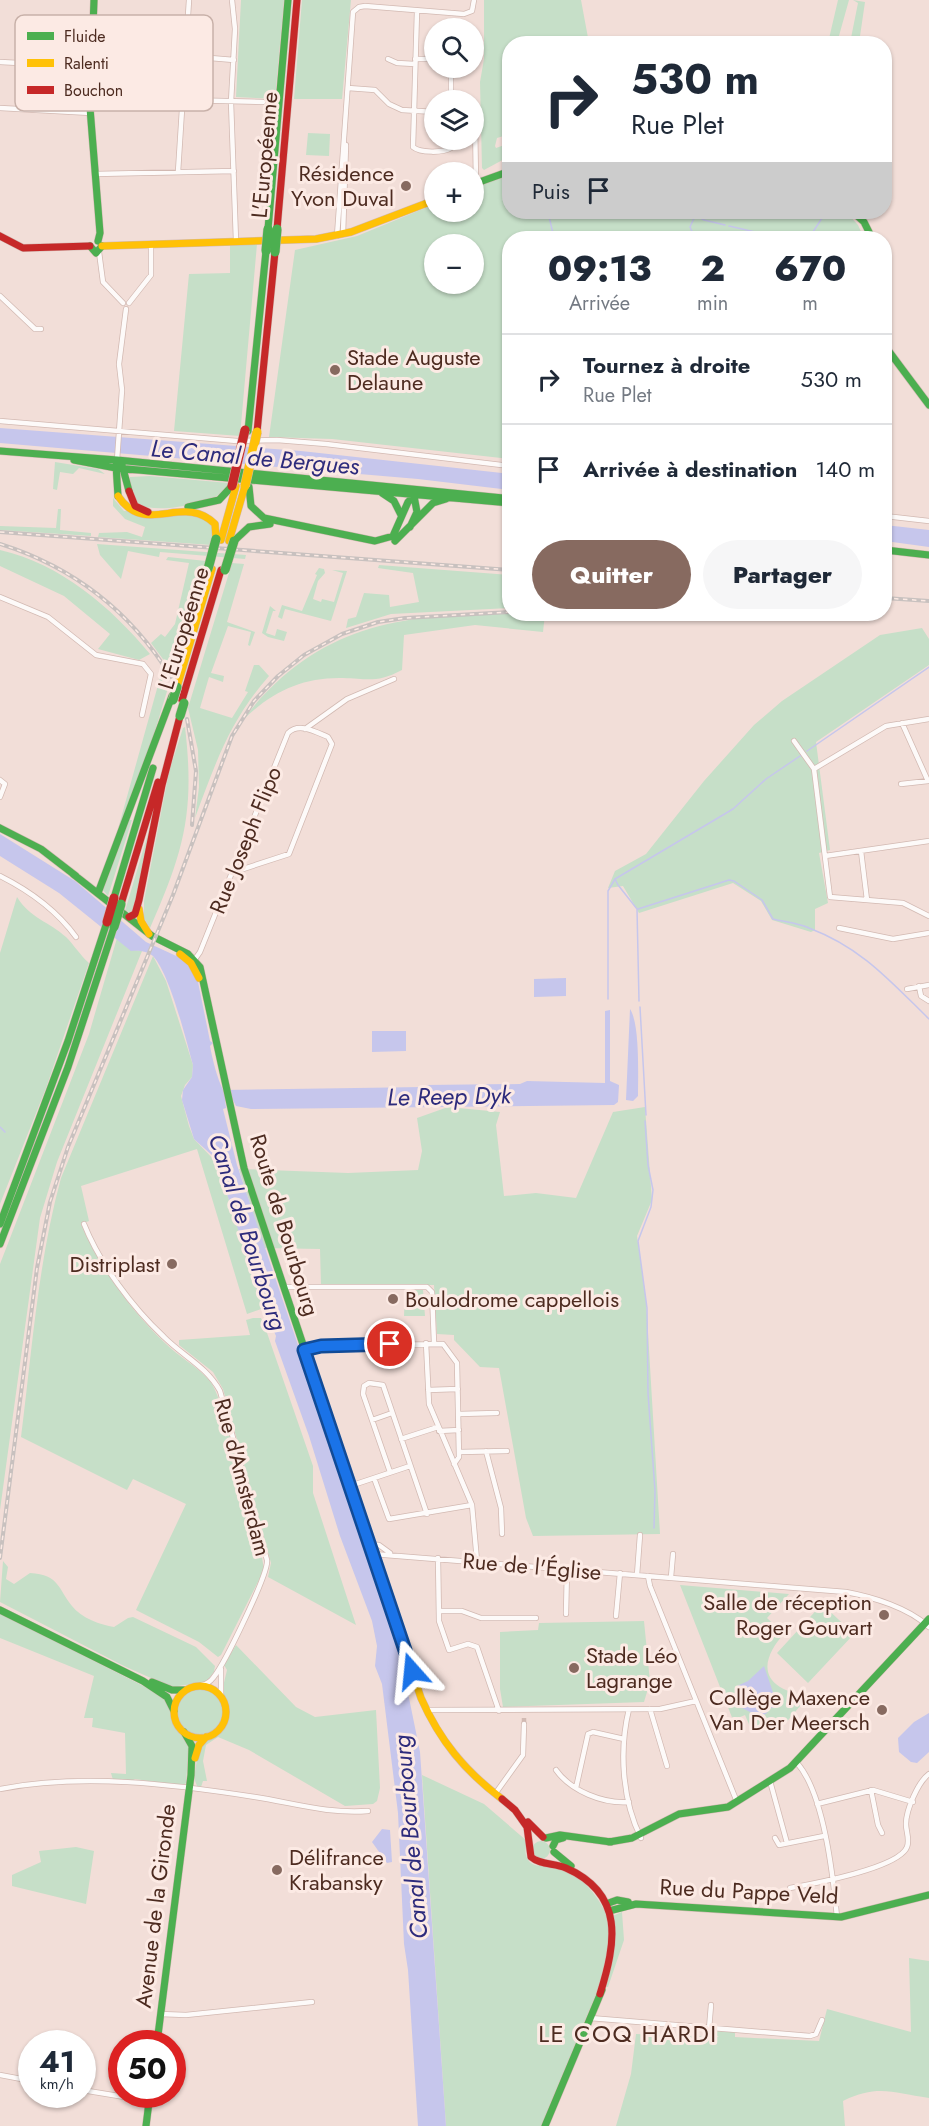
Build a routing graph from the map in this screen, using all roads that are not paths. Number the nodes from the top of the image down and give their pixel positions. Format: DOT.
graph roads {
  1 [pos="96,0"];
  2 [pos="189,0"];
  3 [pos="231,0"];
  4 [pos="288,0"];
  5 [pos="297,0"];
  6 [pos="474,0"];
  7 [pos="417,11"];
  8 [pos="95,15"];
  9 [pos="188,15"];
  10 [pos="213,58"];
  11 [pos="388,59"];
  12 [pos="234,60"];
  13 [pos="424,60"];
  14 [pos="415,61"];
  15 [pos="0,62"];
  16 [pos="15,63"];
  17 [pos="348,88"];
  18 [pos="213,101"];
  19 [pos="231,102"];
  20 [pos="264,102"];
  21 [pos="0,108"];
  22 [pos="15,109"];
  23 [pos="55,111"];
  24 [pos="182,111"];
  25 [pos="414,112"];
  26 [pos="424,112"];
  27 [pos="91,113"];
  28 [pos="448,150"];
  29 [pos="234,171"];
  30 [pos="178,172"];
  31 [pos="95,174"];
  32 [pos="502,174"];
  33 [pos="484,181"];
  34 [pos="424,204"];
  35 [pos="273,229"];
  36 [pos="340,235"];
  37 [pos="0,236"];
  38 [pos="236,241"];
  39 [pos="0,243"];
  40 [pos="151,244"];
  41 [pos="97,246"];
  42 [pos="64,247"];
  43 [pos="270,252"];
  44 [pos="0,296"];
  45 [pos="126,305"];
  46 [pos="41,329"];
  47 [pos="892,355"];
  48 [pos="929,405"];
  49 [pos="0,421"];
  50 [pos="253,431"];
  51 [pos="119,433"];
  52 [pos="0,452"];
  53 [pos="119,463"];
  54 [pos="502,465"];
  55 [pos="240,486"];
  56 [pos="396,486"];
  57 [pos="382,493"];
  58 [pos="473,494"];
  59 [pos="414,496"];
  60 [pos="446,499"];
  61 [pos="502,499"];
  62 [pos="502,501"];
  63 [pos="892,517"];
  64 [pos="401,521"];
  65 [pos="929,521"];
  66 [pos="410,527"];
  67 [pos="225,540"];
  68 [pos="892,550"];
  69 [pos="929,554"];
  70 [pos="0,597"];
  71 [pos="191,655"];
  72 [pos="394,679"];
  73 [pos="177,695"];
  74 [pos="179,714"];
  75 [pos="142,715"];
  76 [pos="929,719"];
  77 [pos="902,723"];
  78 [pos="305,729"];
  79 [pos="794,741"];
  80 [pos="814,769"];
  81 [pos="0,780"];
  82 [pos="928,781"];
  83 [pos="901,784"];
  84 [pos="0,797"];
  85 [pos="0,828"];
  86 [pos="929,841"];
  87 [pos="861,851"];
  88 [pos="825,856"];
  89 [pos="231,873"];
  90 [pos="0,876"];
  91 [pos="97,892"];
  92 [pos="139,900"];
  93 [pos="867,900"];
  94 [pos="118,901"];
  95 [pos="929,916"];
  96 [pos="126,917"];
  97 [pos="839,928"];
  98 [pos="929,933"];
  99 [pos="149,934"];
  100 [pos="76,937"];
  101 [pos="104,944"];
  102 [pos="193,962"];
  103 [pos="929,985"];
  104 [pos="919,986"];
  105 [pos="907,988"];
  106 [pos="929,1001"];
  107 [pos="23,1185"];
  108 [pos="0,1224"];
  109 [pos="84,1224"];
  110 [pos="0,1244"];
  111 [pos="0,1248"];
  112 [pos="284,1287"];
  113 [pos="426,1343"];
  114 [pos="434,1343"];
  115 [pos="304,1350"];
  116 [pos="458,1389"];
  117 [pos="428,1390"];
  118 [pos="392,1413"];
  119 [pos="497,1413"];
  120 [pos="459,1414"];
  121 [pos="372,1420"];
  122 [pos="439,1429"];
  123 [pos="459,1430"];
  124 [pos="401,1439"];
  125 [pos="507,1450"];
  126 [pos="486,1451"];
  127 [pos="459,1452"];
  128 [pos="454,1464"];
  129 [pos="410,1466"];
  130 [pos="390,1472"];
  131 [pos="374,1478"];
  132 [pos="350,1486"];
  133 [pos="472,1505"];
  134 [pos="427,1514"];
  135 [pos="502,1534"];
  136 [pos="640,1534"];
  137 [pos="369,1544"];
  138 [pos="373,1554"];
  139 [pos="392,1554"];
  140 [pos="673,1554"];
  141 [pos="438,1558"];
  142 [pos="477,1561"];
  143 [pos="567,1569"];
  144 [pos="620,1573"];
  145 [pos="637,1575"];
  146 [pos="648,1575"];
  147 [pos="671,1577"];
  148 [pos="2,1608"];
  149 [pos="439,1611"];
  150 [pos="566,1614"];
  151 [pos="616,1616"];
  152 [pos="536,1618"];
  153 [pos="928,1623"];
  154 [pos="222,1663"];
  155 [pos="125,1671"];
  156 [pos="202,1685"];
  157 [pos="185,1690"];
  158 [pos="221,1696"];
  159 [pos="696,1701"];
  160 [pos="629,1709"];
  161 [pos="650,1709"];
  162 [pos="426,1710"];
  163 [pos="174,1711"];
  164 [pos="499,1711"];
  165 [pos="524,1711"];
  166 [pos="524,1718"];
  167 [pos="524,1724"];
  168 [pos="183,1732"];
  169 [pos="206,1737"];
  170 [pos="624,1739"];
  171 [pos="797,1763"];
  172 [pos="667,1766"];
  173 [pos="556,1770"];
  174 [pos="929,1774"];
  175 [pos="191,1775"];
  176 [pos="770,1781"];
  177 [pos="576,1788"];
  178 [pos="0,1790"];
  179 [pos="189,1790"];
  180 [pos="871,1790"];
  181 [pos="495,1794"];
  182 [pos="506,1802"];
  183 [pos="629,1802"];
  184 [pos="737,1802"];
  185 [pos="913,1802"];
  186 [pos="817,1804"];
  187 [pos="368,1811"];
  188 [pos="882,1833"];
  189 [pos="640,1836"];
  190 [pos="824,1836"];
  191 [pos="544,1837"];
  192 [pos="571,1838"];
  193 [pos="775,1838"];
  194 [pos="530,1844"];
  195 [pos="787,1844"];
  196 [pos="554,1849"];
  197 [pos="546,1861"];
  198 [pos="833,1880"];
  199 [pos="790,1888"];
  200 [pos="929,1895"];
  201 [pos="609,1907"];
  202 [pos="837,1917"];
  203 [pos="312,2002"];
  204 [pos="711,2004"];
  205 [pos="160,2014"];
  206 [pos="590,2018"];
  207 [pos="822,2020"];
  208 [pos="709,2029"];
  209 [pos="158,2030"];
  210 [pos="0,2075"];
  211 [pos="18,2078"];
  212 [pos="149,2108"];
  213 [pos="146,2126"];
  214 [pos="545,2126"];
  1 -- 8 [label="main road"];
  2 -- 9 [label="street"];
  3 -- 12 [label="street"];
  4 -- 35 [label="main road, L'Européenne"];
  5 -- 35 [label="main road, L'Européenne"];
  6 -- 7 [label="street"];
  7 -- 14 [label="street"];
  7 -- 17 [label="street"];
  10 -- 12 [label="street"];
  11 -- 14 [label="street"];
  12 -- 19 [label="street"];
  13 -- 14 [label="street"];
  14 -- 25 [label="street"];
  15 -- 16 [label="street"];
  17 -- 25 [label="street"];
  17 -- 36 [label="street"];
  18 -- 19 [label="street"];
  19 -- 20 [label="street"];
  19 -- 29 [label="street"];
  21 -- 22 [label="street"];
  23 -- 27 [label="street"];
  24 -- 30 [label="street"];
  25 -- 26 [label="street"];
  25 -- 28 [label="street"];
  27 -- 31 [label="main road"];
  29 -- 30 [label="street"];
  29 -- 38 [label="street"];
  30 -- 31 [label="street"];
  31 -- 41 [label="main road"];
  32 -- 33 [label="main road"];
  34 -- 36 [label="main road"];
  35 -- 43 [label="main road, L'Européenne, bridge"];
  36 -- 38 [label="main road"];
  37 -- 42 [label="main road"];
  38 -- 40 [label="main road"];
  39 -- 42 [label="main road"];
  40 -- 41 [label="main road"];
  40 -- 45 [label="street"];
  41 -- 42 [label="main road"];
  41 -- 45 [label="street"];
  43 -- 50 [label="main road, L'Européenne"];
  43 -- 50 [label="main road, L'Européenne"];
  44 -- 46 [label="street"];
  45 -- 51 [label="street"];
  47 -- 48 [label="main road"];
  49 -- 51 [label="street"];
  50 -- 55 [label="main road, L'Européenne, bridge"];
  51 -- 53 [label="street"];
  51 -- 54 [label="street"];
  52 -- 53 [label="main road"];
  53 -- 55 [label="main road"];
  53 -- 56 [label="main road"];
  53 -- 57 [label="main road"];
  53 -- 67 [label="main road"];
  55 -- 64 [label="main road"];
  55 -- 67 [label="main road, L'Européenne"];
  56 -- 58 [label="main road"];
  56 -- 59 [label="main road"];
  57 -- 59 [label="main road"];
  57 -- 64 [label="main road"];
  58 -- 59 [label="main road"];
  58 -- 61 [label="main road"];
  59 -- 60 [label="main road"];
  59 -- 64 [label="main road"];
  59 -- 66 [label="main road"];
  60 -- 62 [label="main road"];
  60 -- 66 [label="main road"];
  63 -- 65 [label="street"];
  66 -- 67 [label="main road"];
  67 -- 71 [label="main road, L'Européenne, bridge"];
  68 -- 69 [label="main road"];
  70 -- 75 [label="street"];
  71 -- 73 [label="main road"];
  71 -- 73 [label="main road, L'Européenne"];
  72 -- 78 [label="street"];
  73 -- 74 [label="main road, bridge"];
  73 -- 91 [label="main road"];
  73 -- 94 [label="main road, L'Européenne"];
  74 -- 92 [label="main road"];
  74 -- 94 [label="main road, L'Européenne"];
  76 -- 77 [label="street"];
  77 -- 80 [label="street"];
  77 -- 82 [label="street"];
  78 -- 89 [label="street, Rue Joseph Flipo"];
  78 -- 89 [label="street"];
  79 -- 80 [label="street"];
  80 -- 88 [label="street"];
  81 -- 84 [label="street"];
  82 -- 83 [label="street"];
  85 -- 91 [label="main road"];
  86 -- 87 [label="street"];
  87 -- 88 [label="street"];
  87 -- 93 [label="street"];
  88 -- 93 [label="street"];
  89 -- 102 [label="street, Rue Joseph Flipo"];
  90 -- 100 [label="street"];
  91 -- 96 [label="main road"];
  92 -- 96 [label="main road"];
  92 -- 99 [label="main road"];
  93 -- 95 [label="street"];
  94 -- 101 [label="main road, L'Européenne, bridge"];
  96 -- 99 [label="main road"];
  96 -- 102 [label="main road"];
  97 -- 98 [label="street"];
  99 -- 102 [label="main road"];
  101 -- 107 [label="main road, L'Européenne"];
  101 -- 108 [label="main road, L'Européenne"];
  102 -- 112 [label="main road, Route de Bourbourg"];
  103 -- 104 [label="street"];
  104 -- 105 [label="street"];
  104 -- 106 [label="street"];
  107 -- 110 [label="main road, L'Européenne"];
  107 -- 111 [label="main road"];
  109 -- 154 [label="street, Rue d'Amsterdam"];
  112 -- 114 [label="street"];
  112 -- 115 [label="main road, Route de Bourbourg"];
  113 -- 114 [label="street"];
  113 -- 115 [label="street"];
  113 -- 117 [label="street"];
  114 -- 116 [label="street"];
  115 -- 132 [label="main road, Route de Bourbourg"];
  116 -- 117 [label="street"];
  116 -- 120 [label="street"];
  117 -- 122 [label="street"];
  118 -- 121 [label="street"];
  118 -- 121 [label="street"];
  118 -- 124 [label="street"];
  119 -- 120 [label="street"];
  120 -- 123 [label="street"];
  121 -- 130 [label="street"];
  122 -- 123 [label="street"];
  122 -- 124 [label="street"];
  122 -- 128 [label="street"];
  123 -- 127 [label="street"];
  124 -- 129 [label="street"];
  125 -- 126 [label="street"];
  126 -- 127 [label="street"];
  126 -- 135 [label="street"];
  127 -- 128 [label="street"];
  128 -- 133 [label="street"];
  129 -- 130 [label="street"];
  129 -- 134 [label="street"];
  130 -- 131 [label="street"];
  131 -- 132 [label="street"];
  131 -- 134 [label="street"];
  132 -- 137 [label="main road, Route de Bourbourg"];
  133 -- 134 [label="street"];
  133 -- 142 [label="street"];
  136 -- 145 [label="street"];
  137 -- 138 [label="main road, Route de Bourbourg"];
  137 -- 139 [label="street, Rue de l'Église"];
  138 -- 139 [label="street, Rue de l'Église"];
  138 -- 162 [label="main road, Route de Bourbourg"];
  139 -- 141 [label="street, Rue de l'Église"];
  140 -- 147 [label="street"];
  141 -- 142 [label="street, Rue de l'Église"];
  141 -- 149 [label="street"];
  142 -- 143 [label="street, Rue de l'Église"];
  143 -- 144 [label="street, Rue de l'Église"];
  143 -- 150 [label="street"];
  144 -- 145 [label="street, Rue de l'Église"];
  144 -- 151 [label="street"];
  145 -- 146 [label="street, Rue de l'Église"];
  146 -- 147 [label="street, Rue de l'Église"];
  146 -- 159 [label="street"];
  147 -- 153 [label="street, Rue de l'Église"];
  148 -- 155 [label="main road"];
  149 -- 152 [label="street"];
  149 -- 164 [label="street"];
  153 -- 171 [label="main road"];
  154 -- 156 [label="street, Rue d'Amsterdam"];
  154 -- 158 [label="street, Rue d'Amsterdam"];
  155 -- 157 [label="main road"];
  155 -- 163 [label="main road"];
  156 -- 157 [label="main road"];
  156 -- 158 [label="main road"];
  157 -- 163 [label="main road"];
  158 -- 169 [label="main road"];
  159 -- 161 [label="street"];
  159 -- 184 [label="street"];
  160 -- 161 [label="street"];
  160 -- 165 [label="street"];
  160 -- 170 [label="street"];
  161 -- 172 [label="street"];
  162 -- 164 [label="street"];
  162 -- 181 [label="main road, Route de Bourbourg"];
  163 -- 168 [label="main road"];
  164 -- 165 [label="street"];
  165 -- 166 [label="street"];
  167 -- 181 [label="street"];
  168 -- 169 [label="main road"];
  168 -- 175 [label="main road, Avenue de la Gironde"];
  169 -- 175 [label="main road, Avenue de la Gironde"];
  170 -- 177 [label="street"];
  170 -- 183 [label="street"];
  171 -- 176 [label="main road"];
  171 -- 186 [label="street"];
  173 -- 177 [label="street"];
  174 -- 185 [label="street"];
  175 -- 179 [label="main road, Avenue de la Gironde"];
  176 -- 184 [label="main road"];
  176 -- 195 [label="street"];
  177 -- 183 [label="street"];
  178 -- 179 [label="street"];
  179 -- 187 [label="street"];
  179 -- 205 [label="main road, Avenue de la Gironde"];
  180 -- 185 [label="street"];
  180 -- 186 [label="street"];
  180 -- 188 [label="street"];
  181 -- 182 [label="main road, Route de Bourbourg"];
  182 -- 191 [label="main road, Route de Bourbourg"];
  182 -- 194 [label="main road, Route de Bourbourg"];
  183 -- 189 [label="street"];
  184 -- 189 [label="main road"];
  185 -- 198 [label="street"];
  186 -- 190 [label="street"];
  189 -- 192 [label="main road"];
  190 -- 195 [label="street"];
  190 -- 198 [label="street"];
  191 -- 192 [label="main road"];
  191 -- 194 [label="main road"];
  191 -- 196 [label="main road"];
  192 -- 196 [label="main road"];
  193 -- 195 [label="street"];
  194 -- 197 [label="main road"];
  196 -- 197 [label="main road"];
  196 -- 201 [label="main road"];
  197 -- 201 [label="main road"];
  198 -- 199 [label="street"];
  198 -- 202 [label="street"];
  200 -- 202 [label="main road, Rue du Pappe Veld"];
  201 -- 202 [label="main road, Rue du Pappe Veld"];
  201 -- 206 [label="main road"];
  203 -- 205 [label="street"];
  204 -- 208 [label="street"];
  205 -- 209 [label="main road, Avenue de la Gironde"];
  206 -- 208 [label="street"];
  206 -- 214 [label="main road"];
  207 -- 208 [label="street"];
  210 -- 211 [label="street"];
  212 -- 213 [label="main road"];
}
